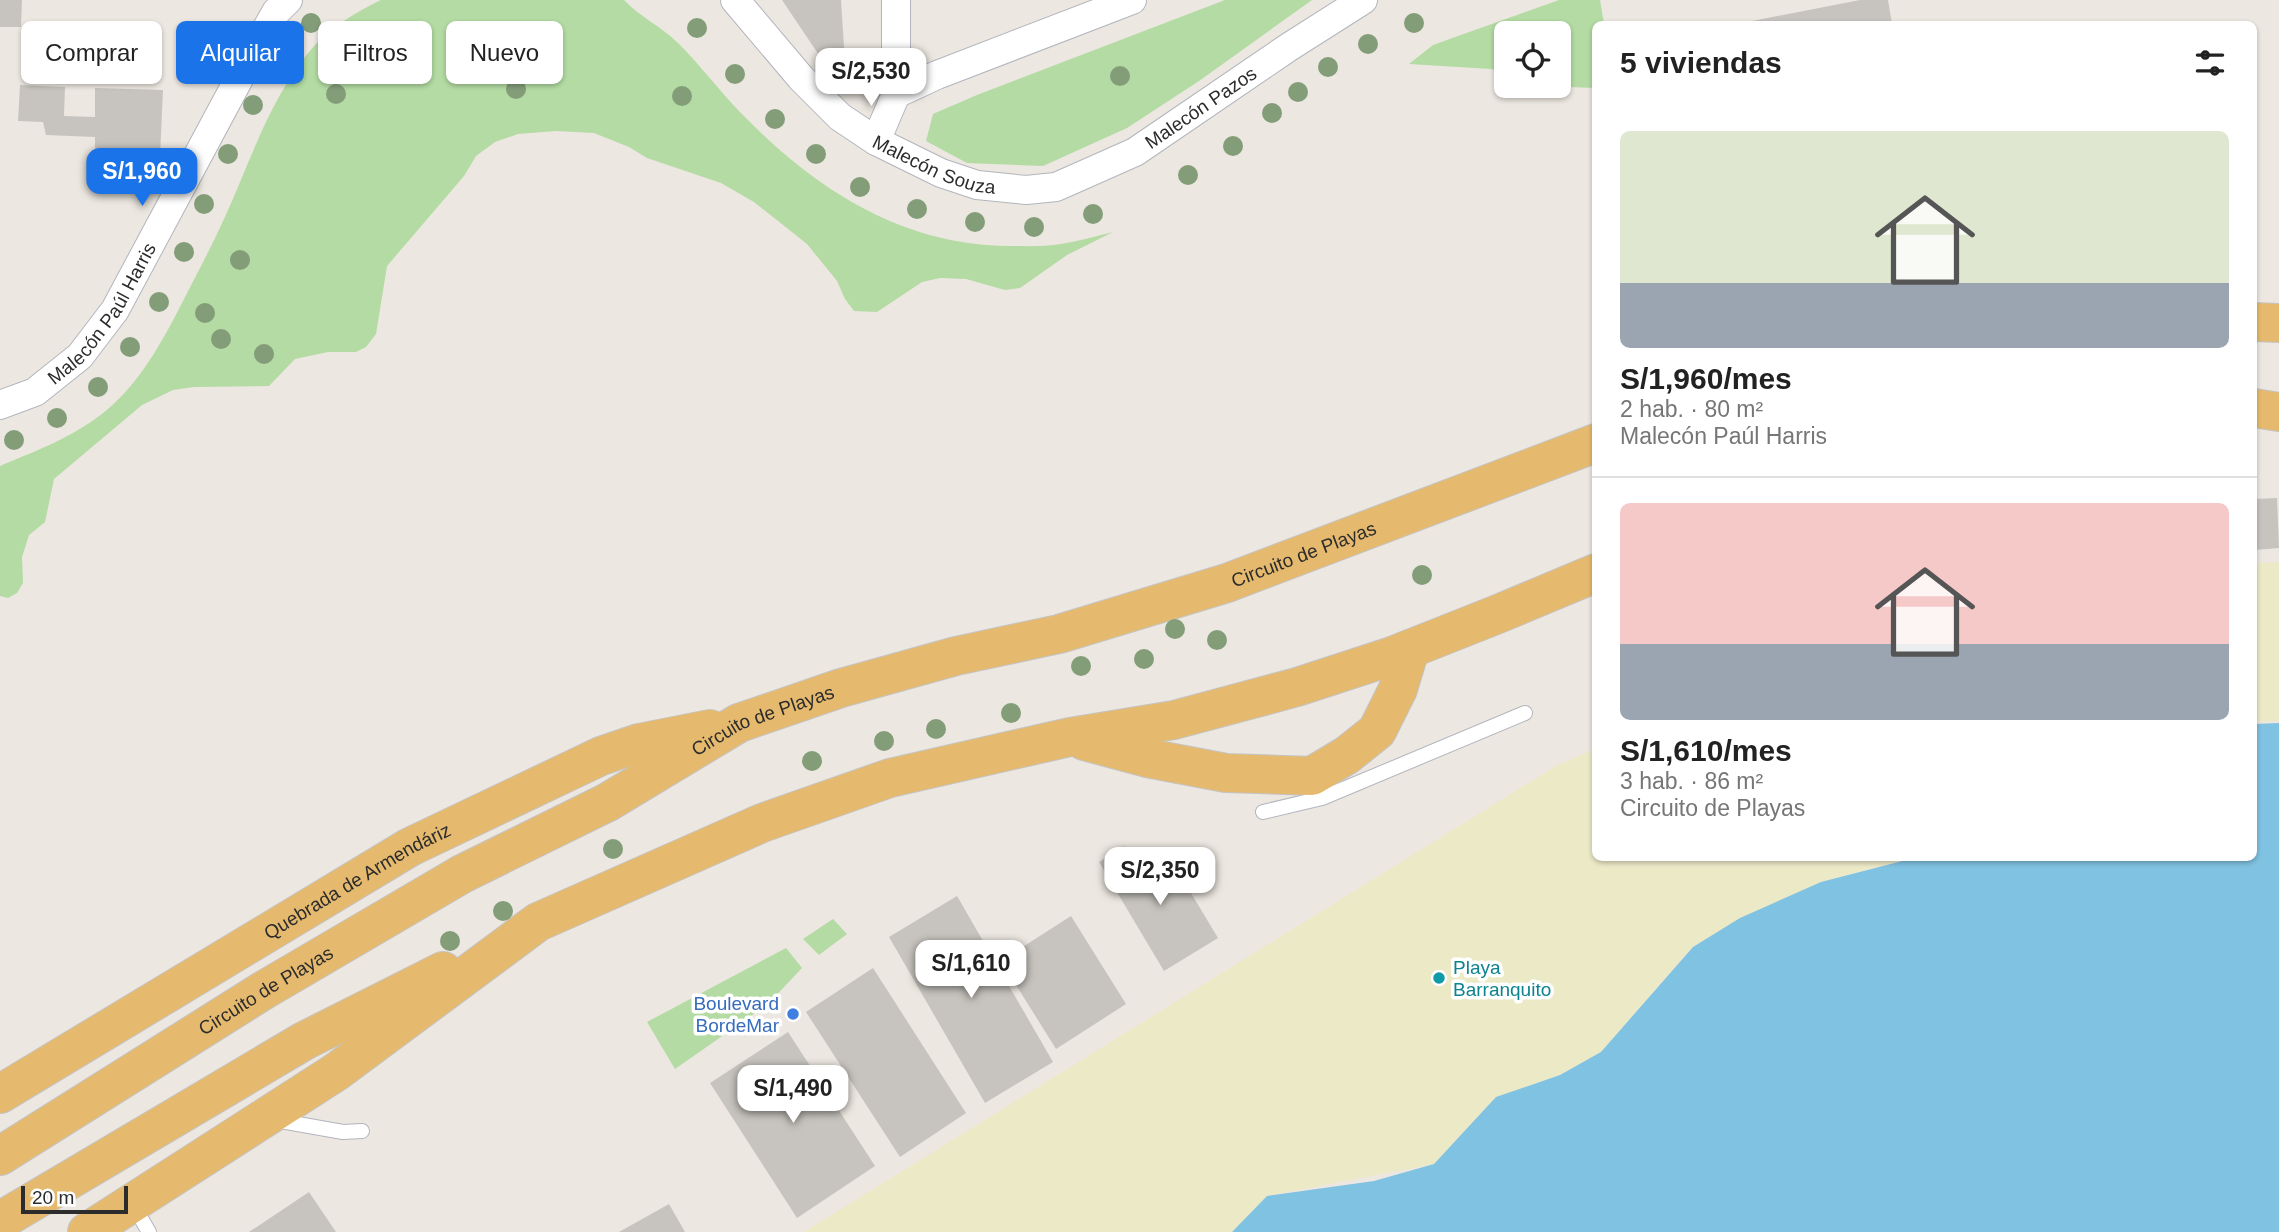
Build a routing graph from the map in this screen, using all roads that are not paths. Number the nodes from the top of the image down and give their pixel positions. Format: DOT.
graph roads {
  1 [pos="735,0"];
  2 [pos="896,0"];
  3 [pos="1132,0"];
  4 [pos="1363,0"];
  5 [pos="280,4"];
  6 [pos="896,93"];
  7 [pos="876,141"];
  8 [pos="1026,190"];
  9 [pos="2257,322"];
  10 [pos="2279,323"];
  11 [pos="0,405"];
  12 [pos="2257,408"];
  13 [pos="2279,412"];
  14 [pos="1592,445"];
  15 [pos="1592,574"];
  16 [pos="1410,649"];
  17 [pos="1525,713"];
  18 [pos="739,723"];
  19 [pos="1070,737"];
  20 [pos="1317,787"];
  21 [pos="1263,812"];
  22 [pos="538,922"];
  23 [pos="0,1094"];
  24 [pos="264,1118"];
  25 [pos="362,1132"];
  26 [pos="0,1156"];
  27 [pos="140,1217"];
  28 [pos="0,1222"];
  29 [pos="87,1232"];
  1 -- 7 [label="street, Malecón Souza"];
  2 -- 6 [label="street"];
  3 -- 6 [label="street"];
  4 -- 8 [label="street, Malecón Pazos"];
  5 -- 11 [label="street, Malecón Paúl Harris"];
  6 -- 7 [label="street"];
  7 -- 8 [label="street, Malecón Souza"];
  9 -- 10 [label="highway"];
  12 -- 13 [label="highway"];
  14 -- 18 [label="highway, Circuito de Playas"];
  15 -- 16 [label="highway"];
  16 -- 19 [label="highway"];
  16 -- 20 [label="highway"];
  17 -- 20 [label="lane"];
  18 -- 23 [label="highway, Quebrada de Armendáriz"];
  18 -- 26 [label="highway, Circuito de Playas"];
  19 -- 20 [label="highway"];
  19 -- 22 [label="highway"];
  20 -- 21 [label="lane"];
  22 -- 24 [label="highway"];
  22 -- 28 [label="highway"];
  24 -- 25 [label="lane"];
  24 -- 27 [label="highway"];
  27 -- 29 [label="highway"];
}
